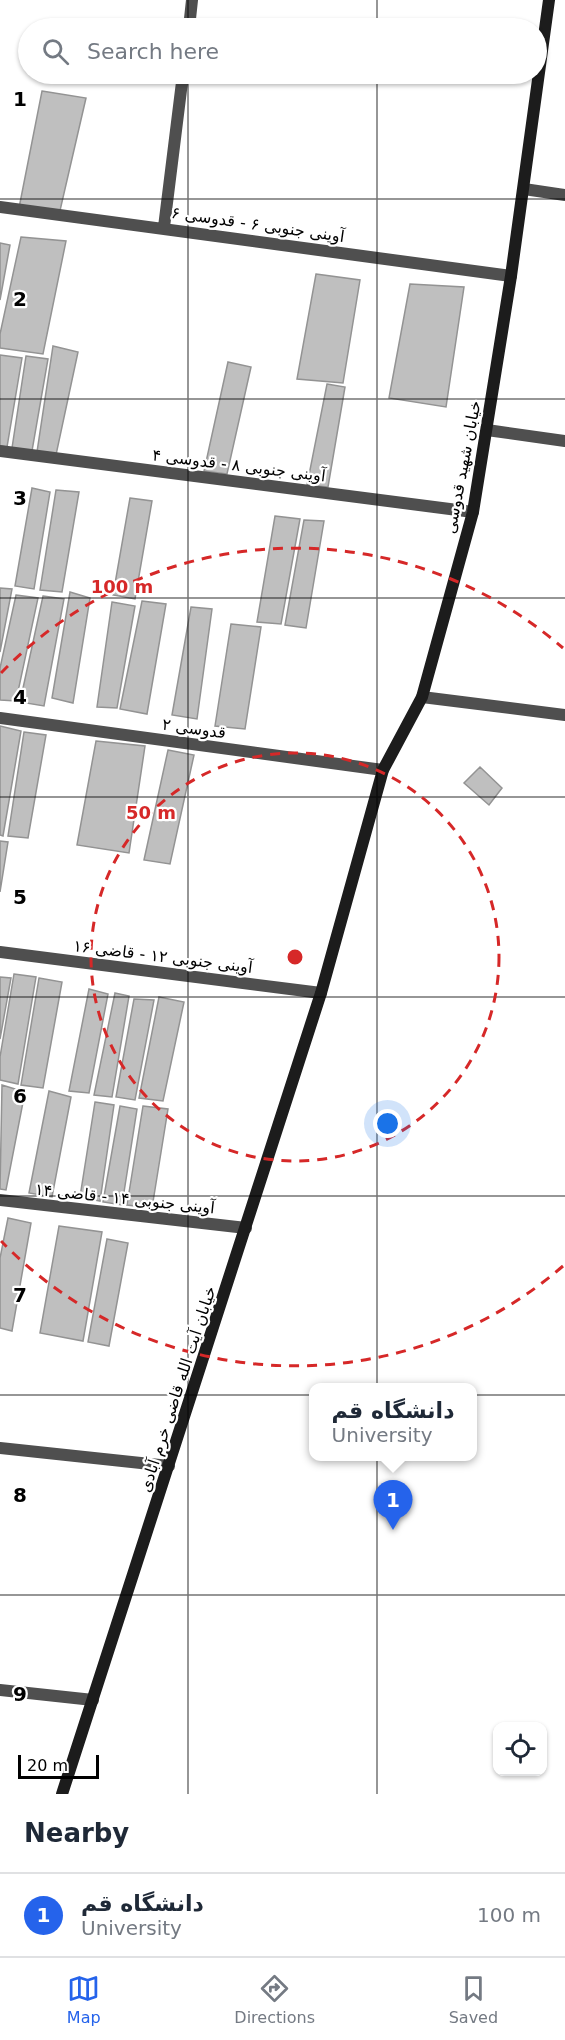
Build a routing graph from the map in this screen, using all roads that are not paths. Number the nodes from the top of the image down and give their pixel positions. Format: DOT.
graph roads {
  1 [pos="192,0"];
  2 [pos="549,0"];
  3 [pos="190,18"];
  4 [pos="547,18"];
  5 [pos="182,84"];
  6 [pos="538,84"];
  7 [pos="524,189"];
  8 [pos="565,195"];
  9 [pos="0,207"];
  10 [pos="164,227"];
  11 [pos="512,276"];
  12 [pos="487,430"];
  13 [pos="565,441"];
  14 [pos="0,451"];
  15 [pos="474,512"];
  16 [pos="422,698"];
  17 [pos="565,715"];
  18 [pos="0,718"];
  19 [pos="383,770"];
  20 [pos="0,952"];
  21 [pos="321,993"];
  22 [pos="0,1200"];
  23 [pos="246,1228"];
  24 [pos="0,1448"];
  25 [pos="169,1466"];
  26 [pos="0,1690"];
  27 [pos="93,1700"];
  28 [pos="62,1794"];
  1 -- 3 [label="street"];
  2 -- 4 [label="main road, خیابان شهید قدوسی"];
  5 -- 10 [label="street"];
  6 -- 7 [label="main road, خیابان شهید قدوسی"];
  7 -- 8 [label="street"];
  7 -- 11 [label="main road, خیابان شهید قدوسی"];
  9 -- 10 [label="street, آوینی جنوبی ۶ - قدوسی ۶"];
  10 -- 11 [label="street, آوینی جنوبی ۶ - قدوسی ۶"];
  11 -- 12 [label="main road, خیابان شهید قدوسی"];
  12 -- 13 [label="street"];
  12 -- 15 [label="main road, خیابان شهید قدوسی"];
  14 -- 15 [label="street, آوینی جنوبی ۸ - قدوسی ۴"];
  15 -- 16 [label="main road, خیابان شهید قدوسی"];
  16 -- 17 [label="street"];
  16 -- 19 [label="main road, خیابان شهید قدوسی"];
  18 -- 19 [label="street, قدوسی ۲"];
  19 -- 21 [label="main road, خیابان شهید قدوسی"];
  20 -- 21 [label="street, آوینی جنوبی ۱۲ - قاضی ۱۶"];
  21 -- 23 [label="main road, خیابان آیت الله قاضی خرم آبادی"];
  22 -- 23 [label="street, آوینی جنوبی ۱۴ - قاضی ۱۴"];
  23 -- 25 [label="main road, خیابان آیت الله قاضی خرم آبادی"];
  24 -- 25 [label="street"];
  25 -- 27 [label="main road, خیابان آیت الله قاضی خرم آبادی"];
  26 -- 27 [label="street"];
  27 -- 28 [label="main road, خیابان آیت الله قاضی خرم آبادی"];
}
